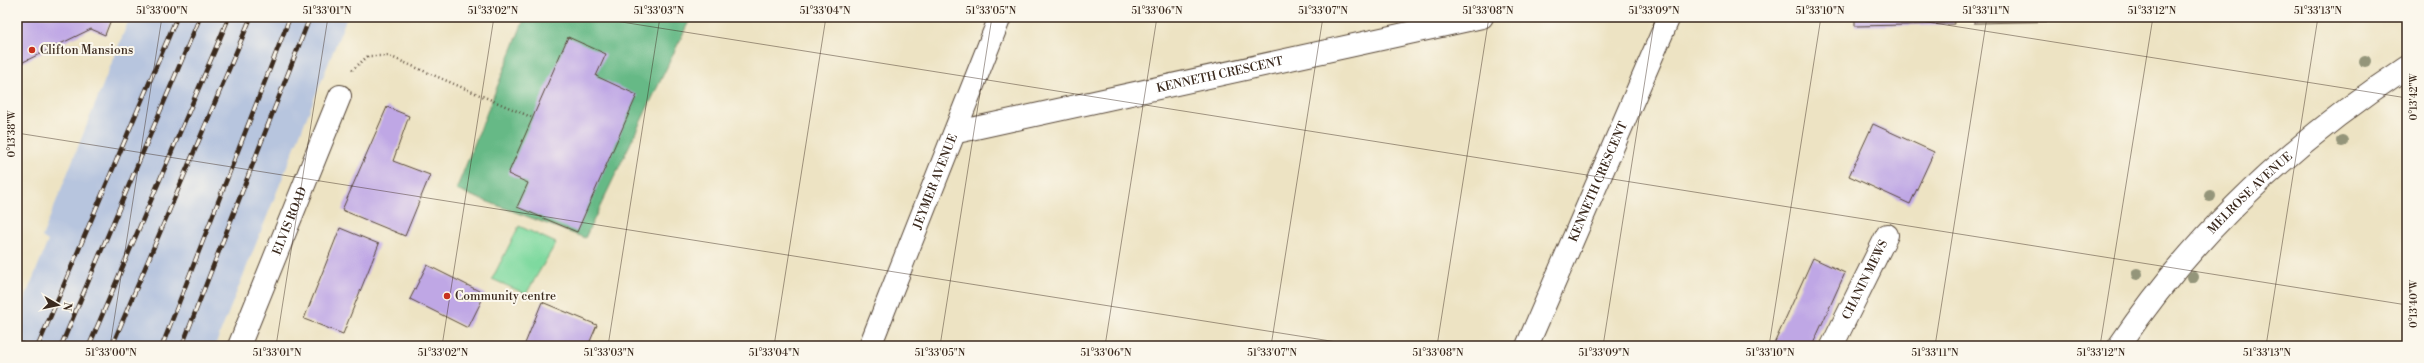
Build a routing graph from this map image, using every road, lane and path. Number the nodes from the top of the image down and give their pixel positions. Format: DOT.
graph roads {
  1 [pos="1000,17"];
  2 [pos="1482,17"];
  3 [pos="1669,17"];
  4 [pos="2407,67"];
  5 [pos="340,96"];
  6 [pos="531,117"];
  7 [pos="957,132"];
  8 [pos="1887,235"];
  9 [pos="238,346"];
  10 [pos="870,346"];
  11 [pos="1527,346"];
  12 [pos="1832,346"];
  13 [pos="2119,346"];
  1 -- 7 [label="street, JEYMER AVENUE"];
  2 -- 7 [label="street, KENNETH CRESCENT"];
  3 -- 11 [label="street, KENNETH CRESCENT"];
  4 -- 13 [label="street, MELROSE AVENUE"];
  5 -- 6 [label="path"];
  5 -- 9 [label="street, ELVIS ROAD"];
  7 -- 10 [label="street, JEYMER AVENUE"];
  8 -- 12 [label="street, CHANIN MEWS"];
}
